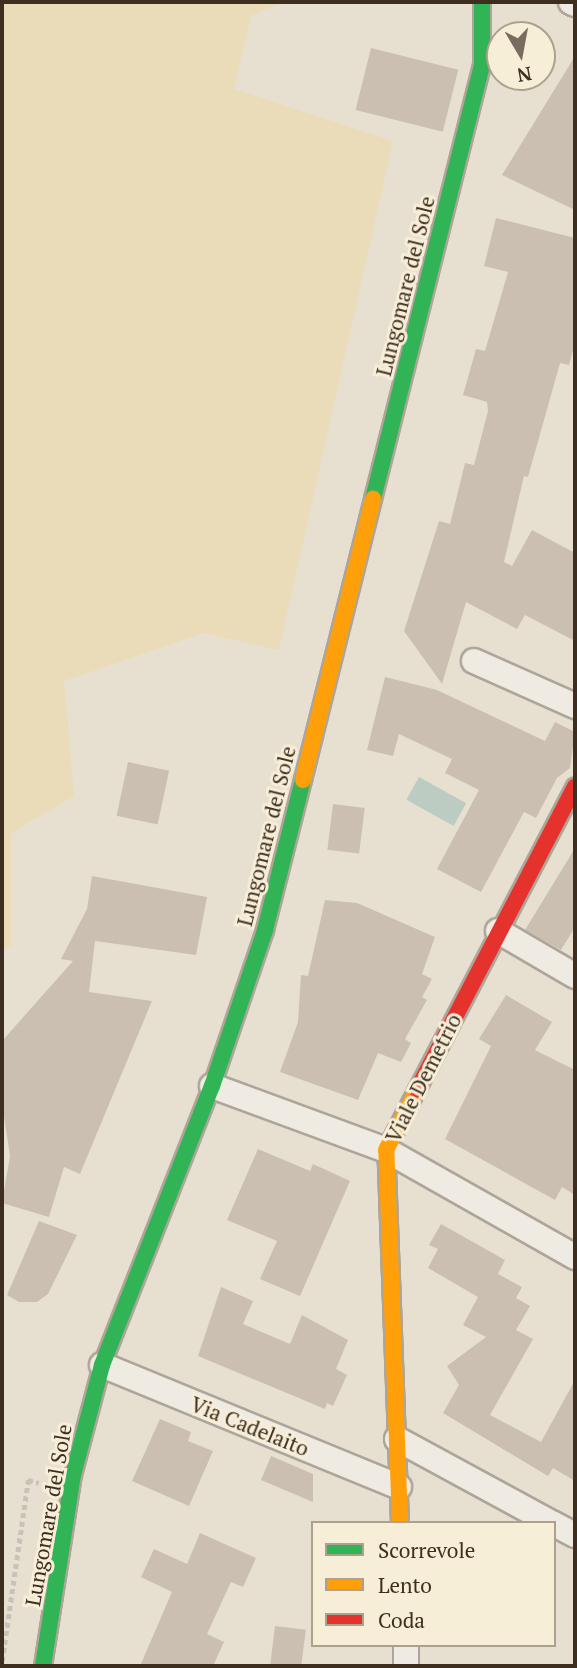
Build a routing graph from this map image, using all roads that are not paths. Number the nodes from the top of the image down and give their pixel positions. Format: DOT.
graph roads {
  1 [pos="482,2"];
  2 [pos="474,661"];
  3 [pos="575,706"];
  4 [pos="575,787"];
  5 [pos="498,931"];
  6 [pos="575,976"];
  7 [pos="212,1086"];
  8 [pos="386,1150"];
  9 [pos="575,1257"];
  10 [pos="102,1365"];
  11 [pos="397,1439"];
  12 [pos="399,1487"];
  13 [pos="401,1521"];
  14 [pos="549,1521"];
  15 [pos="556,1525"];
  16 [pos="575,1535"];
  17 [pos="406,1647"];
  18 [pos="43,1666"];
  19 [pos="407,1666"];
  1 -- 7 [label="street, Lungomare del Sole"];
  2 -- 3 [label="street"];
  4 -- 5 [label="street, Viale Demetrio"];
  5 -- 6 [label="street"];
  5 -- 8 [label="street, Viale Demetrio"];
  7 -- 8 [label="street"];
  7 -- 10 [label="street, Lungomare del Sole"];
  8 -- 9 [label="street"];
  8 -- 11 [label="street, Viale Demetrio"];
  10 -- 12 [label="street, Via Cadelaito"];
  10 -- 18 [label="street, Lungomare del Sole"];
  11 -- 12 [label="street, Viale Demetrio"];
  11 -- 14 [label="street"];
  12 -- 13 [label="street, Viale Demetrio"];
  15 -- 16 [label="street"];
  17 -- 19 [label="street"];
}
